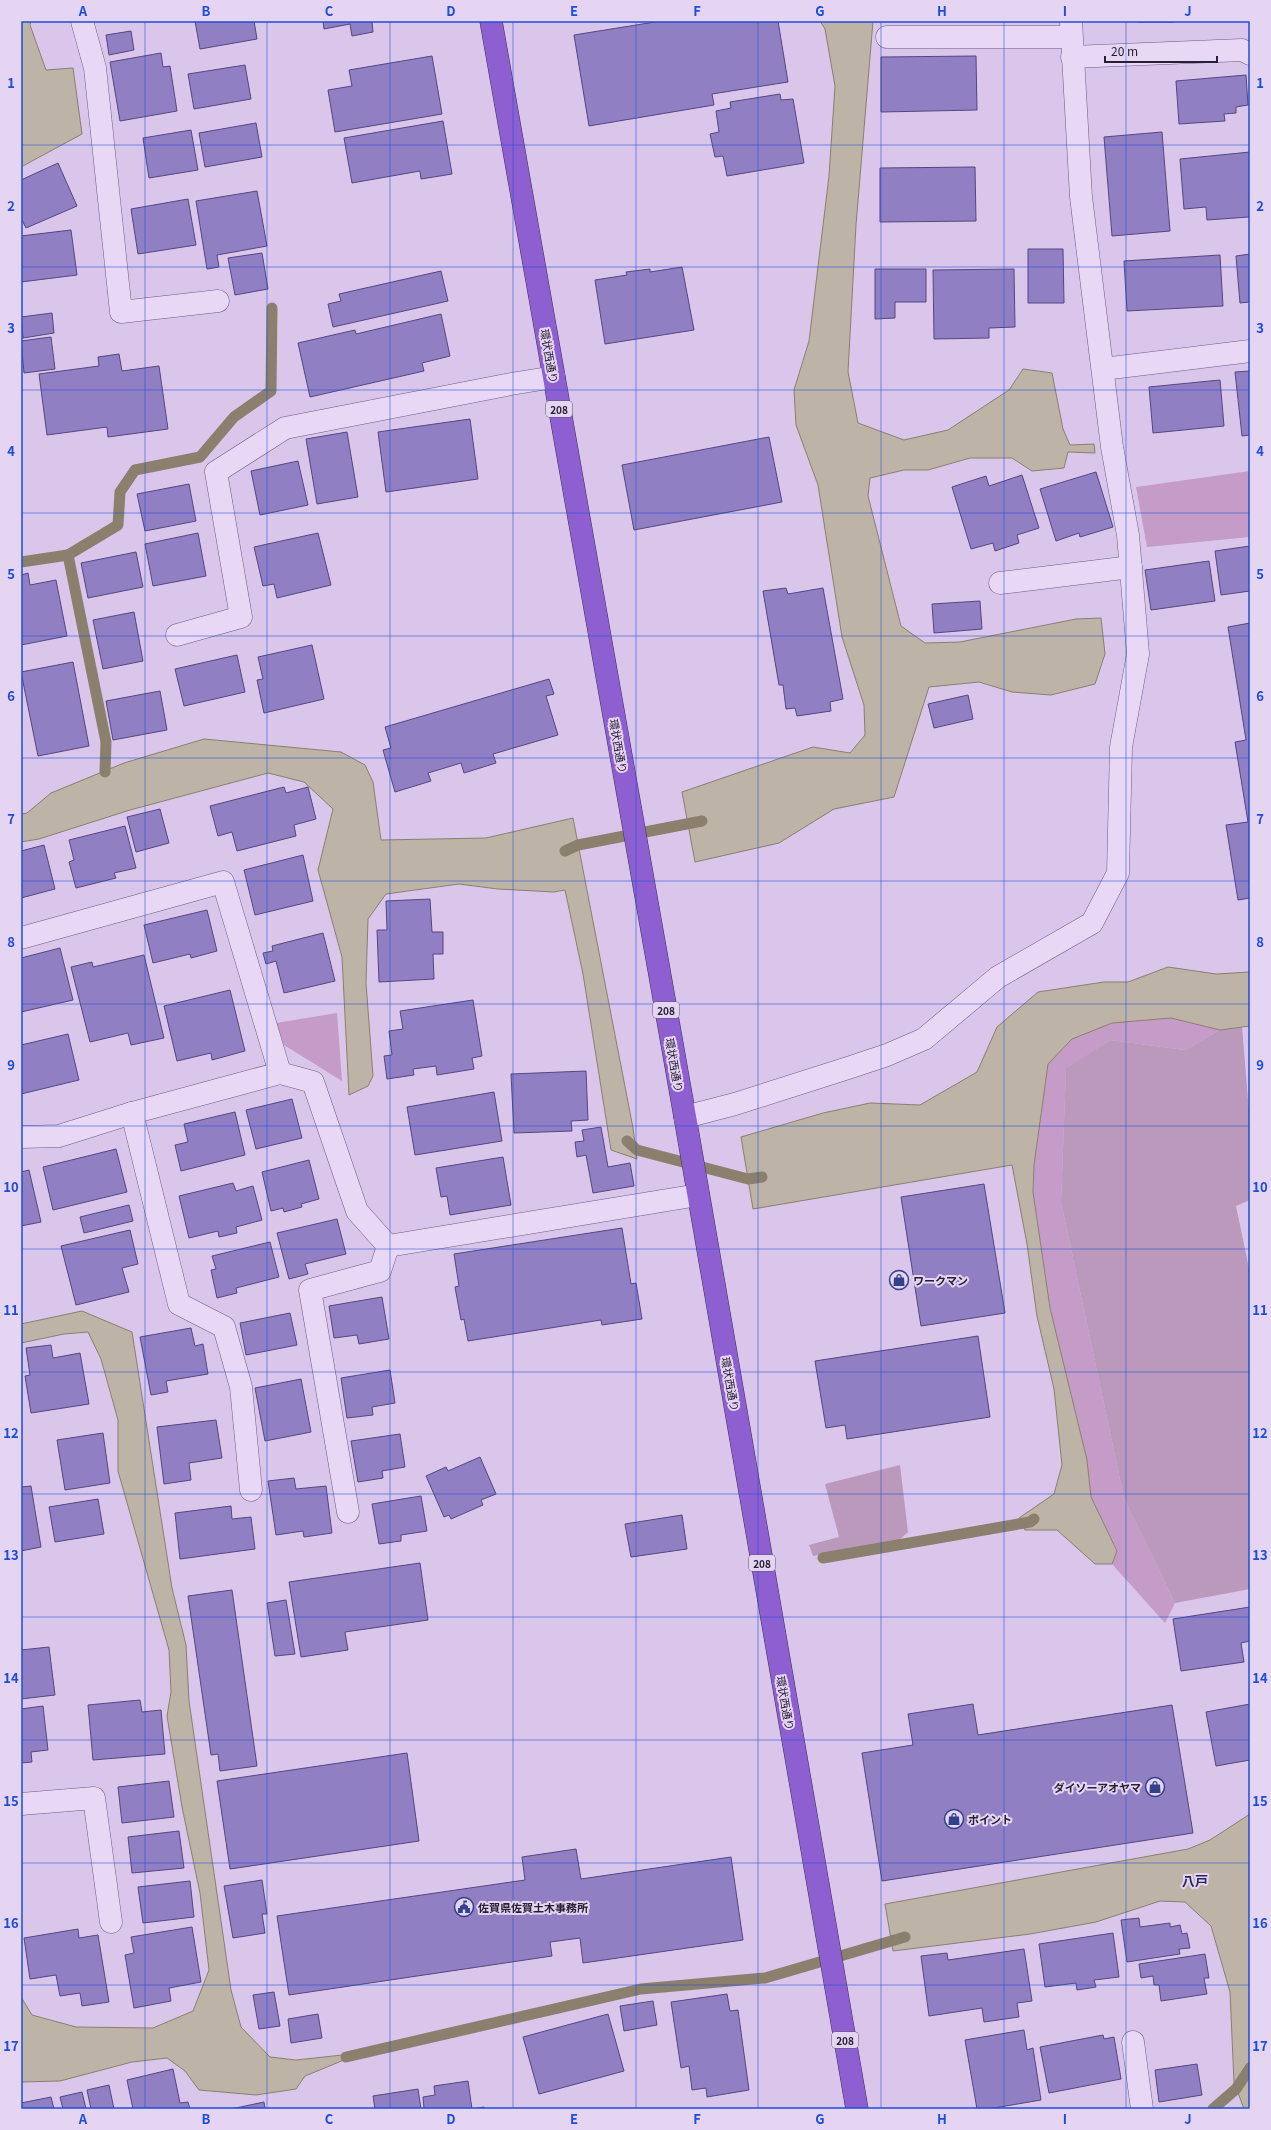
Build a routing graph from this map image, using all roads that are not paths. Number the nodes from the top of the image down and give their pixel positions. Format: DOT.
graph roads {
  1 [pos="82,21"];
  2 [pos="491,21"];
  3 [pos="887,37"];
  4 [pos="1071,38"];
  5 [pos="1250,54"];
  6 [pos="218,301"];
  7 [pos="1250,351"];
  8 [pos="1103,369"];
  9 [pos="554,377"];
  10 [pos="1131,567"];
  11 [pos="1000,583"];
  12 [pos="177,635"];
  13 [pos="21,938"];
  14 [pos="280,1072"];
  15 [pos="132,1113"];
  16 [pos="684,1117"];
  17 [pos="21,1137"];
  18 [pos="697,1190"];
  19 [pos="388,1246"];
  20 [pos="251,1490"];
  21 [pos="348,1512"];
  22 [pos="21,1804"];
  23 [pos="111,1922"];
  24 [pos="1133,2042"];
  25 [pos="857,2109"];
  26 [pos="1142,2109"];
  1 -- 6 [label="street"];
  2 -- 9 [label="highway, 環状西通り / 208"];
  3 -- 4 [label="street"];
  4 -- 5 [label="street"];
  4 -- 8 [label="street"];
  7 -- 8 [label="street"];
  8 -- 10 [label="street"];
  9 -- 12 [label="street"];
  9 -- 16 [label="highway, 環状西通り / 208"];
  10 -- 11 [label="street"];
  10 -- 16 [label="street"];
  13 -- 14 [label="street"];
  14 -- 15 [label="street"];
  14 -- 19 [label="street"];
  15 -- 17 [label="street"];
  15 -- 20 [label="street"];
  16 -- 18 [label="highway, 環状西通り / 208"];
  18 -- 19 [label="street"];
  18 -- 25 [label="highway, 環状西通り / 208"];
  19 -- 21 [label="street"];
  22 -- 23 [label="street"];
  24 -- 26 [label="street"];
}
